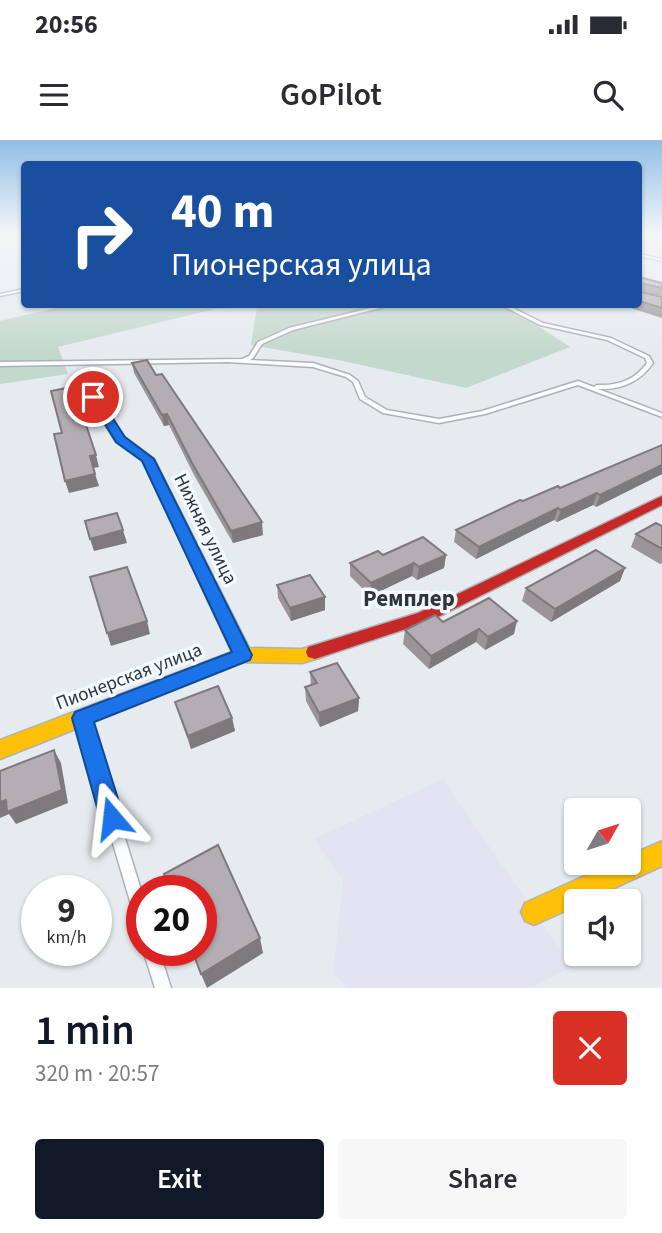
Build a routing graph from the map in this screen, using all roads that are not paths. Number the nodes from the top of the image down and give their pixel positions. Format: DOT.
graph roads {
  1 [pos="21,291"];
  2 [pos="0,295"];
  3 [pos="378,308"];
  4 [pos="510,308"];
  5 [pos="243,360"];
  6 [pos="0,364"];
  7 [pos="578,383"];
  8 [pos="93,397"];
  9 [pos="662,415"];
  10 [pos="662,500"];
  11 [pos="243,655"];
  12 [pos="82,718"];
  13 [pos="0,750"];
  14 [pos="662,853"];
  15 [pos="129,875"];
  16 [pos="534,912"];
  17 [pos="156,966"];
  18 [pos="163,988"];
  1 -- 2 [label="lane"];
  3 -- 5 [label="lane"];
  4 -- 7 [label="lane"];
  5 -- 6 [label="lane"];
  5 -- 7 [label="lane"];
  7 -- 9 [label="lane"];
  8 -- 11 [label="street, Нижняя улица"];
  10 -- 11 [label="street, Пионерская улица"];
  11 -- 12 [label="street, Пионерская улица"];
  12 -- 13 [label="street, Пионерская улица"];
  12 -- 15 [label="lane"];
  14 -- 16 [label="street"];
  17 -- 18 [label="lane"];
}
